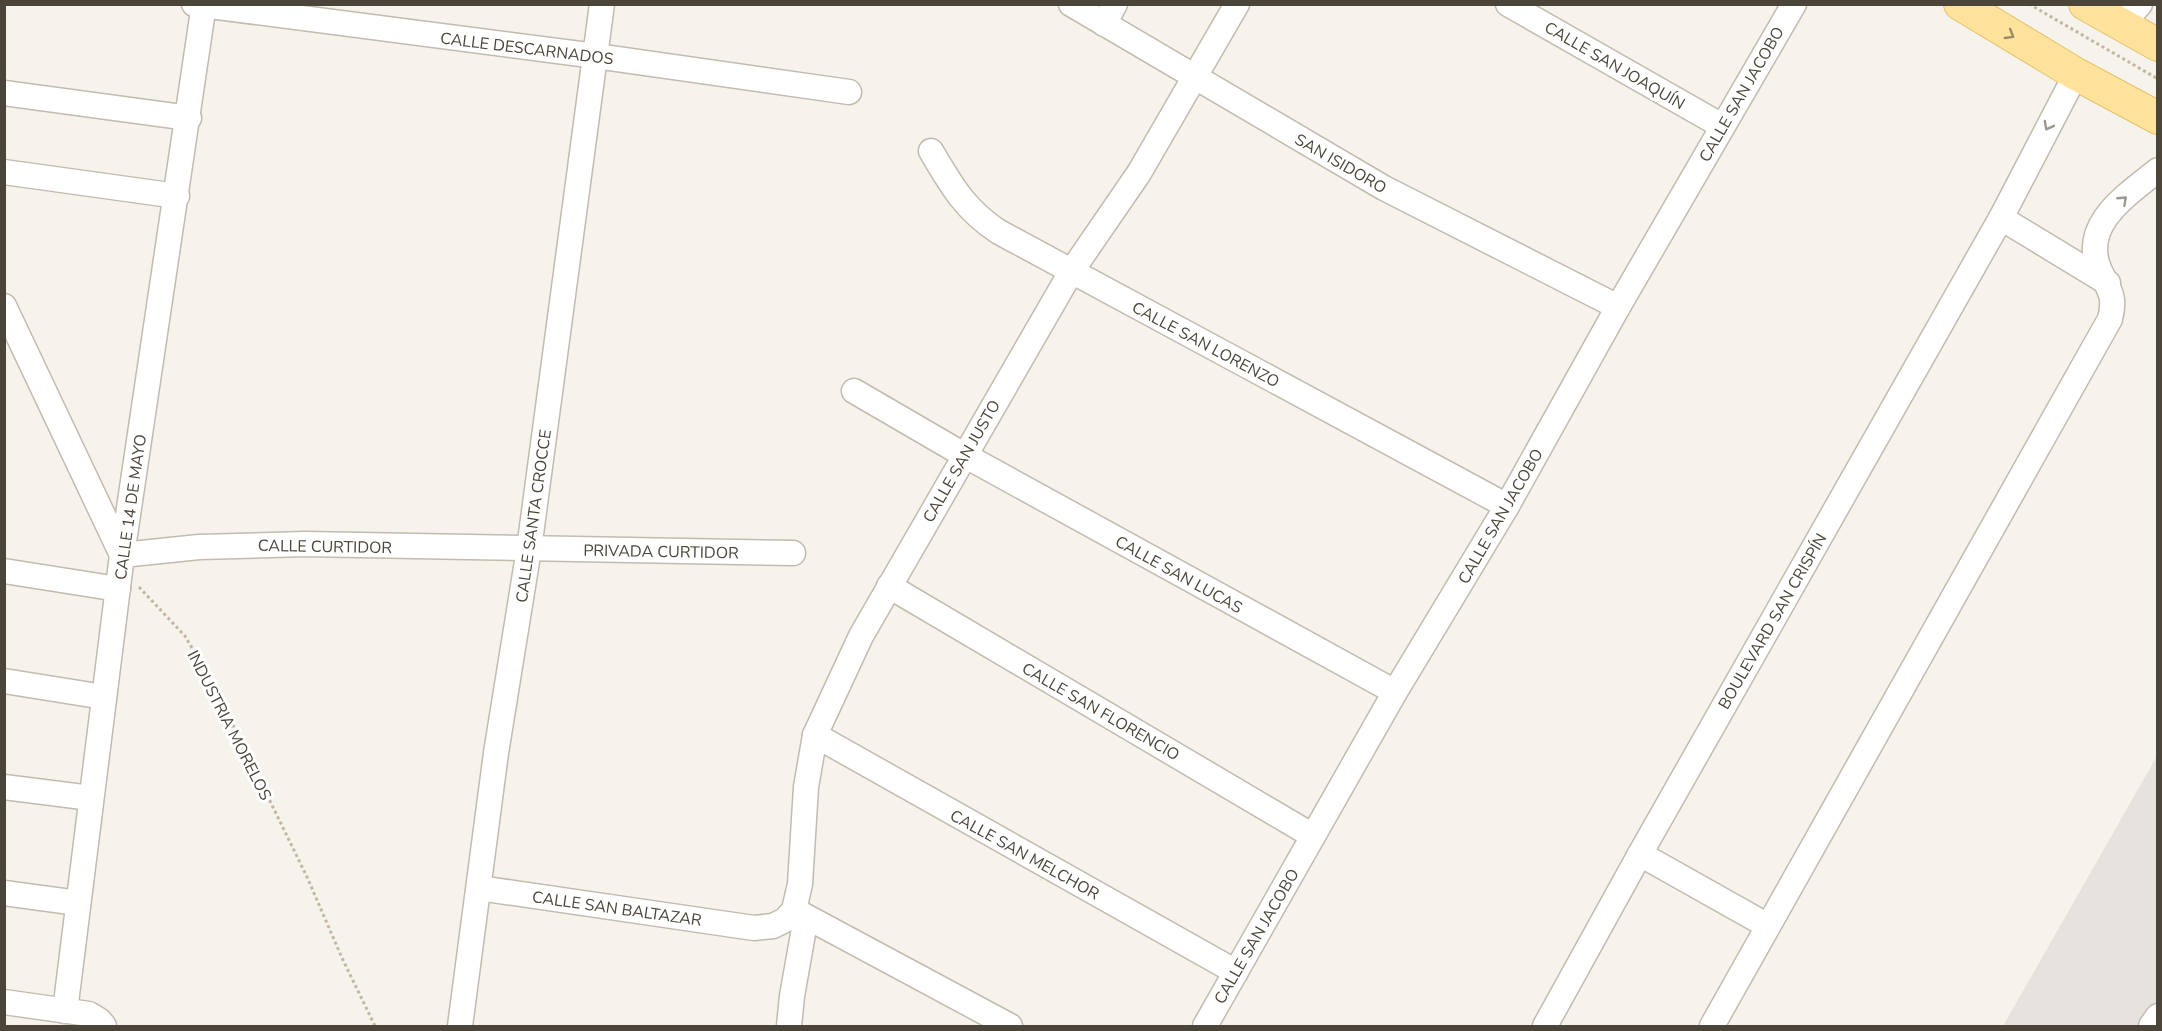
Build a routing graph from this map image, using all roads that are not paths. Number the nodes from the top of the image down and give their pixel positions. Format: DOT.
graph roads {
  1 [pos="602,4"];
  2 [pos="1071,4"];
  3 [pos="1237,4"];
  4 [pos="1508,4"];
  5 [pos="1794,4"];
  6 [pos="1960,4"];
  7 [pos="2085,4"];
  8 [pos="201,5"];
  9 [pos="1109,14"];
  10 [pos="2131,15"];
  11 [pos="2157,45"];
  12 [pos="596,56"];
  13 [pos="2076,74"];
  14 [pos="1195,77"];
  15 [pos="849,92"];
  16 [pos="4,93"];
  17 [pos="189,118"];
  18 [pos="2157,118"];
  19 [pos="1722,126"];
  20 [pos="931,151"];
  21 [pos="2157,171"];
  22 [pos="4,172"];
  23 [pos="177,196"];
  24 [pos="2001,218"];
  25 [pos="1071,272"];
  26 [pos="2108,283"];
  27 [pos="4,306"];
  28 [pos="1618,307"];
  29 [pos="854,391"];
  30 [pos="964,455"];
  31 [pos="1507,506"];
  32 [pos="529,549"];
  33 [pos="793,553"];
  34 [pos="122,555"];
  35 [pos="4,571"];
  36 [pos="889,586"];
  37 [pos="118,589"];
  38 [pos="4,681"];
  39 [pos="1395,692"];
  40 [pos="104,697"];
  41 [pos="816,735"];
  42 [pos="4,787"];
  43 [pos="91,798"];
  44 [pos="1313,836"];
  45 [pos="1640,854"];
  46 [pos="479,888"];
  47 [pos="4,893"];
  48 [pos="78,903"];
  49 [pos="800,913"];
  50 [pos="1768,926"];
  51 [pos="1236,972"];
  52 [pos="4,1002"];
  53 [pos="64,1011"];
  54 [pos="2157,1016"];
  55 [pos="104,1026"];
  56 [pos="460,1026"];
  57 [pos="789,1026"];
  58 [pos="1010,1026"];
  59 [pos="1205,1026"];
  60 [pos="1545,1026"];
  61 [pos="1712,1026"];
  62 [pos="2151,1026"];
  1 -- 12 [label="street, CALLE SANTA CROCCE"];
  2 -- 9 [label="street, SAN ISIDORO"];
  3 -- 14 [label="street, CALLE SAN JUSTO"];
  4 -- 19 [label="street, CALLE SAN JOAQUÍN"];
  5 -- 19 [label="street, CALLE SAN JACOBO"];
  6 -- 13 [label="main road, one-way"];
  7 -- 10 [label="main road"];
  8 -- 12 [label="street, CALLE DESCARNADOS"];
  8 -- 17 [label="street, CALLE 14 DE MAYO"];
  9 -- 14 [label="street, SAN ISIDORO"];
  10 -- 11 [label="main road"];
  12 -- 15 [label="street, CALLE DESCARNADOS"];
  12 -- 32 [label="street, CALLE SANTA CROCCE"];
  13 -- 18 [label="main road"];
  13 -- 24 [label="street, BOULEVARD SAN CRISPÍN, one-way"];
  14 -- 25 [label="street, CALLE SAN JUSTO"];
  14 -- 28 [label="street, SAN ISIDORO"];
  16 -- 17 [label="street"];
  17 -- 23 [label="street, CALLE 14 DE MAYO"];
  19 -- 28 [label="street, CALLE SAN JACOBO"];
  20 -- 25 [label="street, CALLE SAN LORENZO"];
  26 -- 21 [label="street, one-way"];
  22 -- 23 [label="street"];
  23 -- 34 [label="street, CALLE 14 DE MAYO"];
  24 -- 26 [label="street"];
  24 -- 45 [label="street, BOULEVARD SAN CRISPÍN"];
  25 -- 30 [label="street, CALLE SAN JUSTO"];
  25 -- 31 [label="street, CALLE SAN LORENZO"];
  26 -- 50 [label="street"];
  27 -- 34 [label="street"];
  28 -- 31 [label="street, CALLE SAN JACOBO"];
  29 -- 30 [label="street, CALLE SAN LUCAS"];
  30 -- 36 [label="street, CALLE SAN JUSTO"];
  30 -- 39 [label="street, CALLE SAN LUCAS"];
  31 -- 39 [label="street, CALLE SAN JACOBO"];
  32 -- 33 [label="street, PRIVADA CURTIDOR"];
  32 -- 34 [label="street, CALLE CURTIDOR"];
  32 -- 46 [label="street, CALLE SANTA CROCCE"];
  34 -- 37 [label="street, CALLE 14 DE MAYO"];
  35 -- 37 [label="street"];
  36 -- 41 [label="street, CALLE SAN JUSTO"];
  36 -- 44 [label="street, CALLE SAN FLORENCIO"];
  37 -- 40 [label="street, CALLE 14 DE MAYO"];
  38 -- 40 [label="street"];
  39 -- 44 [label="street, CALLE SAN JACOBO"];
  40 -- 43 [label="street, CALLE 14 DE MAYO"];
  41 -- 49 [label="street, CALLE SAN JUSTO"];
  41 -- 51 [label="street, CALLE SAN MELCHOR"];
  42 -- 43 [label="street"];
  43 -- 48 [label="street, CALLE 14 DE MAYO"];
  44 -- 51 [label="street, CALLE SAN JACOBO"];
  45 -- 50 [label="street"];
  45 -- 60 [label="street, BOULEVARD SAN CRISPÍN"];
  46 -- 49 [label="street, CALLE SAN BALTAZAR"];
  46 -- 56 [label="street, CALLE SANTA CROCCE"];
  47 -- 48 [label="street"];
  48 -- 53 [label="street, CALLE 14 DE MAYO"];
  49 -- 57 [label="street, CALLE SAN JUSTO"];
  49 -- 58 [label="street"];
  50 -- 61 [label="street"];
  51 -- 59 [label="street, CALLE SAN JACOBO"];
  52 -- 53 [label="street"];
  53 -- 55 [label="street"];
  54 -- 62 [label="street"];
}
